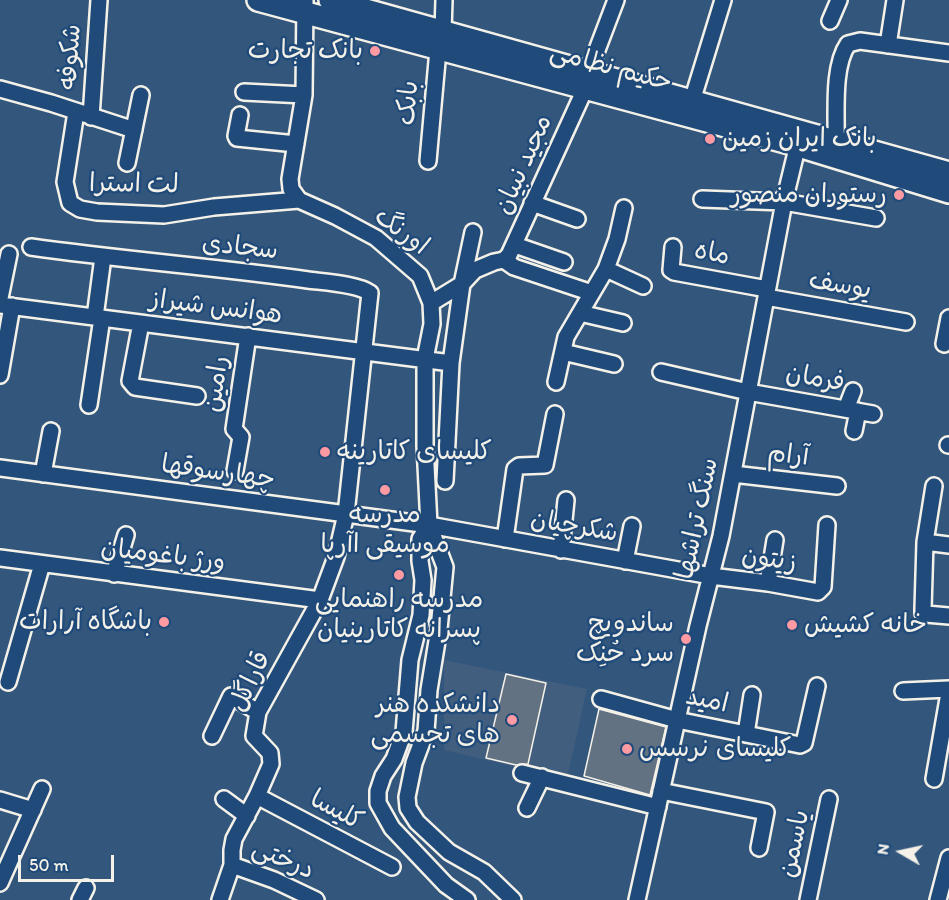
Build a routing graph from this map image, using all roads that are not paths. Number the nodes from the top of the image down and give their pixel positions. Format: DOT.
graph roads {
  1 [pos="99,0"];
  2 [pos="258,0"];
  3 [pos="444,0"];
  4 [pos="616,0"];
  5 [pos="723,0"];
  6 [pos="839,0"];
  7 [pos="895,0"];
  8 [pos="339,1"];
  9 [pos="304,6"];
  10 [pos="830,21"];
  11 [pos="440,40"];
  12 [pos="888,45"];
  13 [pos="949,53"];
  14 [pos="587,80"];
  15 [pos="0,89"];
  16 [pos="244,92"];
  17 [pos="141,95"];
  18 [pos="304,95"];
  19 [pos="692,101"];
  20 [pos="76,112"];
  21 [pos="240,116"];
  22 [pos="92,117"];
  23 [pos="134,130"];
  24 [pos="800,138"];
  25 [pos="836,142"];
  26 [pos="296,144"];
  27 [pos="428,160"];
  28 [pos="127,162"];
  29 [pos="949,173"];
  30 [pos="949,192"];
  31 [pos="702,199"];
  32 [pos="299,200"];
  33 [pos="784,202"];
  34 [pos="532,204"];
  35 [pos="624,208"];
  36 [pos="876,218"];
  37 [pos="577,219"];
  38 [pos="473,232"];
  39 [pos="515,244"];
  40 [pos="30,247"];
  41 [pos="673,247"];
  42 [pos="9,254"];
  43 [pos="103,257"];
  44 [pos="504,260"];
  45 [pos="564,262"];
  46 [pos="606,269"];
  47 [pos="462,284"];
  48 [pos="643,286"];
  49 [pos="370,293"];
  50 [pos="592,293"];
  51 [pos="766,293"];
  52 [pos="4,303"];
  53 [pos="431,303"];
  54 [pos="580,313"];
  55 [pos="99,317"];
  56 [pos="949,318"];
  57 [pos="141,322"];
  58 [pos="906,322"];
  59 [pos="623,323"];
  60 [pos="248,336"];
  61 [pos="944,344"];
  62 [pos="365,351"];
  63 [pos="563,352"];
  64 [pos="425,359"];
  65 [pos="451,363"];
  66 [pos="614,364"];
  67 [pos="661,372"];
  68 [pos="0,375"];
  69 [pos="556,382"];
  70 [pos="853,391"];
  71 [pos="748,392"];
  72 [pos="197,396"];
  73 [pos="90,405"];
  74 [pos="859,411"];
  75 [pos="555,414"];
  76 [pos="51,431"];
  77 [pos="854,431"];
  78 [pos="0,468"];
  79 [pos="44,474"];
  80 [pos="733,474"];
  81 [pos="445,481"];
  82 [pos="232,485"];
  83 [pos="837,486"];
  84 [pos="934,486"];
  85 [pos="566,500"];
  86 [pos="346,514"];
  87 [pos="429,525"];
  88 [pos="827,525"];
  89 [pos="632,526"];
  90 [pos="126,535"];
  91 [pos="505,539"];
  92 [pos="775,540"];
  93 [pos="925,542"];
  94 [pos="949,545"];
  95 [pos="561,549"];
  96 [pos="0,558"];
  97 [pos="625,561"];
  98 [pos="42,564"];
  99 [pos="114,574"];
  100 [pos="711,576"];
  101 [pos="768,583"];
  102 [pos="320,600"];
  103 [pos="949,616"];
  104 [pos="8,682"];
  105 [pos="817,686"];
  106 [pos="903,691"];
  107 [pos="949,691"];
  108 [pos="752,695"];
  109 [pos="601,699"];
  110 [pos="258,712"];
  111 [pos="678,720"];
  112 [pos="746,734"];
  113 [pos="212,736"];
  114 [pos="522,772"];
  115 [pos="542,777"];
  116 [pos="934,779"];
  117 [pos="42,789"];
  118 [pos="661,791"];
  119 [pos="257,796"];
  120 [pos="224,799"];
  121 [pos="829,799"];
  122 [pos="0,800"];
  123 [pos="658,807"];
  124 [pos="527,808"];
  125 [pos="33,810"];
  126 [pos="247,816"];
  127 [pos="759,848"];
  128 [pos="949,858"];
  129 [pos="232,865"];
  130 [pos="392,867"];
  131 [pos="0,884"];
  132 [pos="946,885"];
  133 [pos="289,894"];
  134 [pos="220,900"];
  135 [pos="316,900"];
  136 [pos="467,900"];
  137 [pos="513,900"];
  138 [pos="637,900"];
  139 [pos="808,900"];
  140 [pos="938,900"];
  1 -- 22 [label="street, شکوفه"];
  2 -- 9 [label="main road, حکیم نظامی"];
  3 -- 11 [label="street, بابک"];
  4 -- 14 [label="street, مجید نبیان"];
  5 -- 19 [label="street"];
  6 -- 10 [label="street"];
  7 -- 12 [label="street"];
  8 -- 11 [label="main road, حکیم نظامی"];
  9 -- 11 [label="main road, حکیم نظامی"];
  9 -- 18 [label="street"];
  11 -- 14 [label="main road, حکیم نظامی"];
  11 -- 27 [label="street, بابک"];
  12 -- 13 [label="street"];
  12 -- 25 [label="street"];
  14 -- 19 [label="main road, حکیم نظامی"];
  14 -- 24 [label="main road, حکیم نظامی"];
  14 -- 34 [label="street, مجید نبیان"];
  15 -- 20 [label="street"];
  16 -- 18 [label="street"];
  17 -- 23 [label="street"];
  18 -- 26 [label="street"];
  19 -- 24 [label="main road, حکیم نظامی"];
  20 -- 22 [label="street"];
  20 -- 32 [label="street, لت استرا"];
  21 -- 26 [label="street"];
  22 -- 23 [label="street"];
  23 -- 28 [label="street"];
  24 -- 25 [label="main road, حکیم نظامی"];
  24 -- 30 [label="main road, حکیم نظامی"];
  24 -- 33 [label="street, سنگ تراشها"];
  25 -- 29 [label="main road, حکیم نظامی"];
  26 -- 32 [label="street"];
  31 -- 33 [label="street"];
  32 -- 53 [label="street, اورنگ"];
  33 -- 36 [label="street"];
  33 -- 51 [label="street, سنگ تراشها"];
  34 -- 37 [label="street"];
  34 -- 39 [label="street, مجید نبیان"];
  35 -- 46 [label="street"];
  38 -- 47 [label="street"];
  39 -- 44 [label="street, مجید نبیان"];
  39 -- 45 [label="street"];
  40 -- 43 [label="street, سجادی"];
  41 -- 51 [label="street, ماه"];
  42 -- 52 [label="street"];
  43 -- 49 [label="street, سجادی"];
  43 -- 55 [label="street"];
  44 -- 47 [label="street"];
  44 -- 50 [label="street"];
  46 -- 48 [label="street"];
  46 -- 50 [label="street"];
  47 -- 53 [label="street"];
  47 -- 65 [label="street"];
  49 -- 62 [label="street, قاراگل"];
  50 -- 54 [label="street"];
  51 -- 58 [label="street, یوسف"];
  51 -- 71 [label="street, سنگ تراشها"];
  52 -- 55 [label="street, هوانس شیراز"];
  52 -- 68 [label="street"];
  53 -- 64 [label="street, اورنگ"];
  54 -- 59 [label="street"];
  54 -- 63 [label="street"];
  55 -- 57 [label="street, هوانس شیراز"];
  55 -- 73 [label="street"];
  56 -- 61 [label="street"];
  57 -- 60 [label="street, هوانس شیراز"];
  57 -- 72 [label="street"];
  60 -- 62 [label="street, هوانس شیراز"];
  60 -- 82 [label="street, رامین"];
  62 -- 64 [label="street, هوانس شیراز"];
  62 -- 86 [label="street, قاراگل"];
  63 -- 66 [label="street"];
  63 -- 69 [label="street"];
  64 -- 65 [label="street, هوانس شیراز"];
  64 -- 87 [label="street, اورنگ"];
  65 -- 81 [label="street"];
  67 -- 71 [label="street, فرمان"];
  70 -- 74 [label="street"];
  71 -- 74 [label="street, فرمان"];
  71 -- 80 [label="street, سنگ تراشها"];
  74 -- 77 [label="street"];
  75 -- 91 [label="street"];
  76 -- 79 [label="street"];
  78 -- 79 [label="street, چهارسوقها"];
  79 -- 82 [label="street, چهارسوقها"];
  80 -- 83 [label="street, آرام"];
  80 -- 100 [label="street, سنگ تراشها"];
  82 -- 86 [label="street, چهارسوقها"];
  84 -- 93 [label="street"];
  85 -- 95 [label="street"];
  86 -- 87 [label="street, چهارسوقها"];
  86 -- 102 [label="street, قاراگل"];
  87 -- 91 [label="street, شکرچیان"];
  87 -- 136 [label="street"];
  87 -- 137 [label="street"];
  88 -- 101 [label="street, زیتون"];
  89 -- 97 [label="street"];
  90 -- 99 [label="street"];
  91 -- 95 [label="street, شکرچیان"];
  92 -- 101 [label="street"];
  93 -- 94 [label="street"];
  93 -- 103 [label="street"];
  95 -- 97 [label="street, شکرچیان"];
  96 -- 98 [label="street, ورژ باغومیان"];
  97 -- 100 [label="street, شکرچیان"];
  98 -- 99 [label="street, ورژ باغومیان"];
  98 -- 104 [label="street"];
  99 -- 102 [label="street, ورژ باغومیان"];
  100 -- 101 [label="street, زیتون"];
  100 -- 111 [label="street, سنگ تراشها"];
  102 -- 110 [label="street, قاراگل"];
  105 -- 112 [label="street, امید"];
  106 -- 107 [label="street"];
  107 -- 116 [label="street"];
  108 -- 112 [label="street"];
  109 -- 111 [label="street, امید"];
  110 -- 113 [label="street"];
  110 -- 119 [label="street, قاراگل"];
  111 -- 112 [label="street, امید"];
  111 -- 118 [label="street, سنگ تراشها"];
  114 -- 115 [label="street"];
  115 -- 123 [label="street"];
  115 -- 124 [label="street"];
  117 -- 125 [label="street"];
  118 -- 123 [label="street, سنگ تراشها"];
  118 -- 127 [label="street"];
  119 -- 126 [label="street, قاراگل"];
  119 -- 130 [label="street, کلیسا"];
  120 -- 126 [label="street"];
  121 -- 139 [label="street, یاسمن"];
  122 -- 125 [label="street"];
  123 -- 138 [label="street, سنگ تراشها"];
  125 -- 131 [label="street"];
  126 -- 129 [label="street, قاراگل"];
  128 -- 132 [label="street"];
  129 -- 133 [label="street, درختی"];
  129 -- 134 [label="street, قاراگل"];
  132 -- 140 [label="street"];
  133 -- 135 [label="street, درختی"];
}
